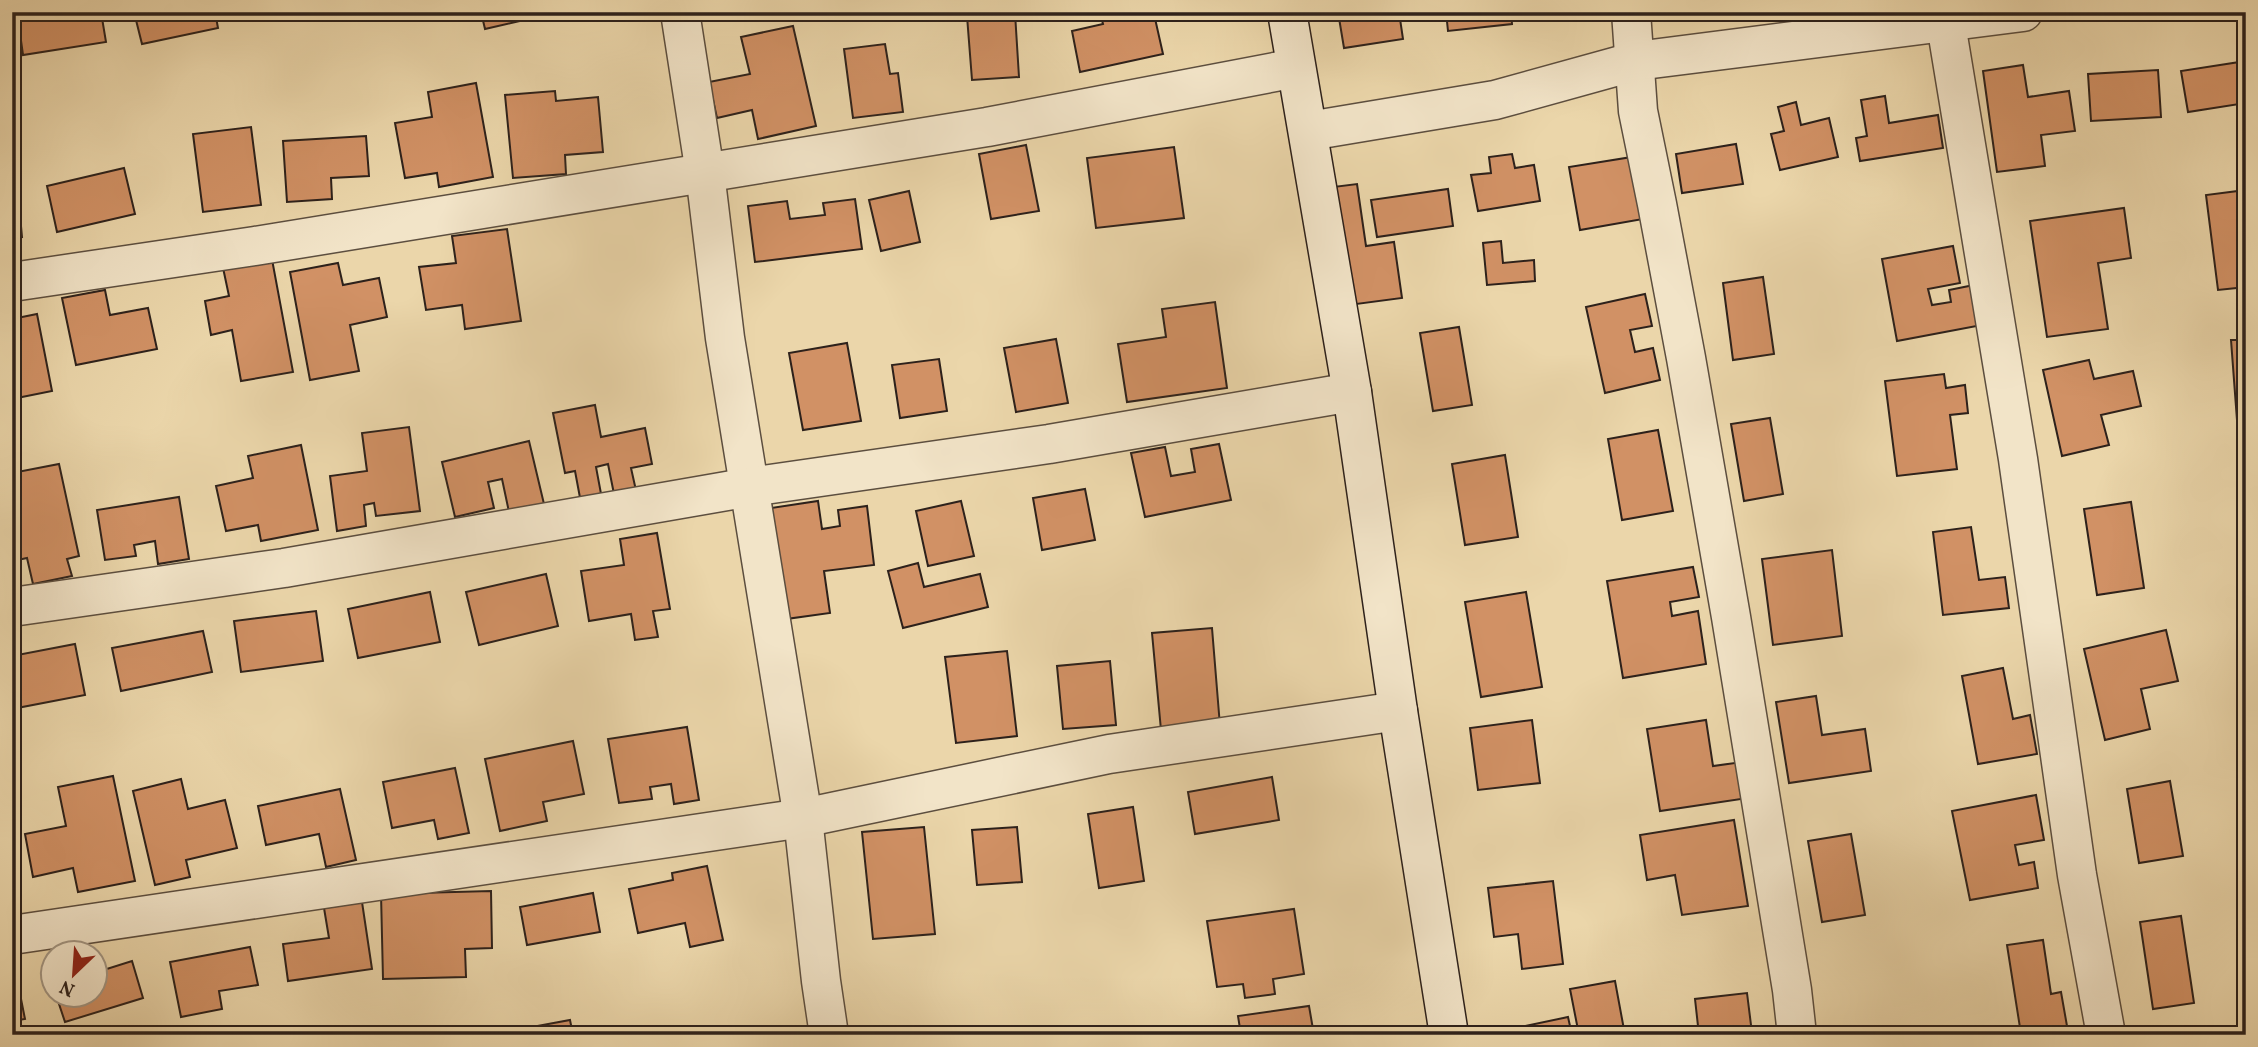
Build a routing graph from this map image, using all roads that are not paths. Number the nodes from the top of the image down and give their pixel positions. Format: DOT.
graph roads {
  1 [pos="680,12"];
  2 [pos="1287,12"];
  3 [pos="1631,12"];
  4 [pos="2023,12"];
  5 [pos="1944,18"];
  6 [pos="1636,61"];
  7 [pos="1296,68"];
  8 [pos="1309,131"];
  9 [pos="705,173"];
  10 [pos="12,282"];
  11 [pos="1352,392"];
  12 [pos="750,487"];
  13 [pos="12,607"];
  14 [pos="1398,711"];
  15 [pos="803,818"];
  16 [pos="12,935"];
  17 [pos="830,1035"];
  18 [pos="1449,1035"];
  19 [pos="1797,1035"];
  20 [pos="2106,1035"];
  1 -- 9 [label="street"];
  2 -- 7 [label="street"];
  3 -- 6 [label="street"];
  4 -- 5 [label="street"];
  5 -- 6 [label="street"];
  5 -- 20 [label="street"];
  6 -- 8 [label="street"];
  6 -- 19 [label="street"];
  7 -- 8 [label="street"];
  7 -- 9 [label="street"];
  8 -- 11 [label="street"];
  9 -- 10 [label="street"];
  9 -- 12 [label="street"];
  11 -- 12 [label="street"];
  11 -- 14 [label="street"];
  12 -- 13 [label="street"];
  12 -- 15 [label="street"];
  14 -- 15 [label="street"];
  14 -- 18 [label="street"];
  15 -- 16 [label="street"];
  15 -- 17 [label="street"];
}
